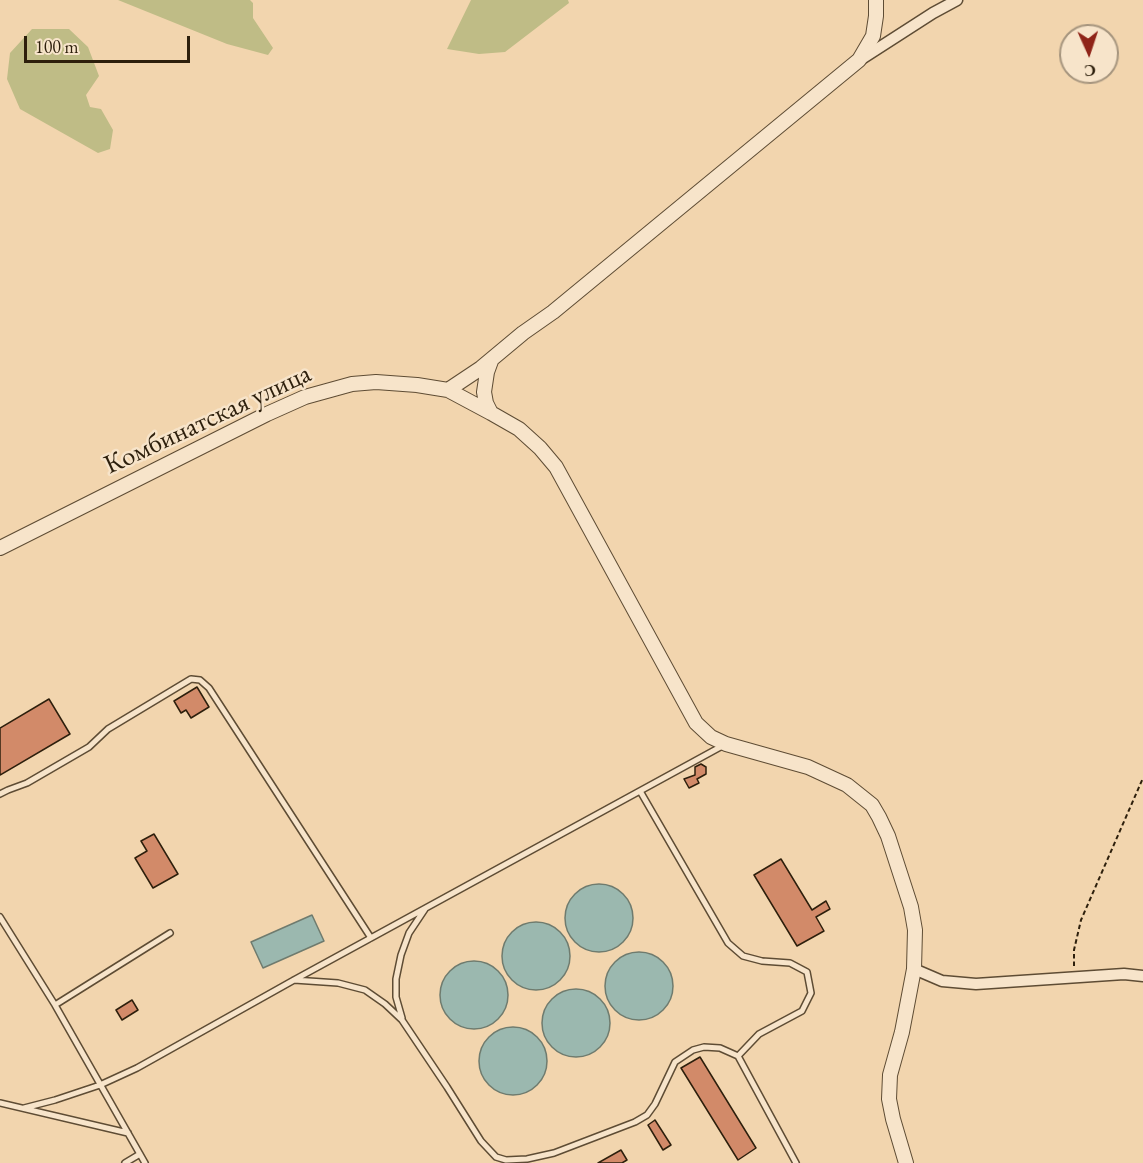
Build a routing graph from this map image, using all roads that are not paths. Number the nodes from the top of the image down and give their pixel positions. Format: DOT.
graph roads {
  1 [pos="876,0"];
  2 [pos="957,0"];
  3 [pos="876,16"];
  4 [pos="902,33"];
  5 [pos="859,60"];
  6 [pos="492,359"];
  7 [pos="448,390"];
  8 [pos="492,413"];
  9 [pos="0,548"];
  10 [pos="726,744"];
  11 [pos="640,790"];
  12 [pos="0,794"];
  13 [pos="425,908"];
  14 [pos="0,917"];
  15 [pos="170,933"];
  16 [pos="371,938"];
  17 [pos="914,969"];
  18 [pos="1143,976"];
  19 [pos="294,980"];
  20 [pos="55,1005"];
  21 [pos="402,1020"];
  22 [pos="738,1056"];
  23 [pos="100,1085"];
  24 [pos="0,1103"];
  25 [pos="24,1108"];
  26 [pos="128,1133"];
  27 [pos="140,1154"];
  28 [pos="125,1163"];
  29 [pos="145,1163"];
  30 [pos="796,1163"];
  31 [pos="906,1163"];
  1 -- 3 [label="street"];
  2 -- 4 [label="street"];
  3 -- 4 [label="street"];
  3 -- 5 [label="street"];
  4 -- 5 [label="street"];
  5 -- 6 [label="street"];
  6 -- 7 [label="street"];
  6 -- 8 [label="street"];
  7 -- 8 [label="street"];
  7 -- 9 [label="street, Комбинатская улица"];
  8 -- 10 [label="street"];
  10 -- 11 [label="lane"];
  10 -- 17 [label="street"];
  11 -- 13 [label="lane"];
  11 -- 22 [label="lane"];
  12 -- 16 [label="lane"];
  13 -- 16 [label="lane"];
  13 -- 21 [label="lane"];
  14 -- 20 [label="lane"];
  15 -- 20 [label="lane"];
  16 -- 19 [label="lane"];
  17 -- 18 [label="street"];
  17 -- 31 [label="street"];
  19 -- 21 [label="lane"];
  19 -- 23 [label="lane"];
  20 -- 23 [label="lane"];
  21 -- 22 [label="lane"];
  22 -- 30 [label="lane"];
  23 -- 25 [label="lane"];
  23 -- 26 [label="lane"];
  24 -- 25 [label="lane"];
  25 -- 26 [label="lane"];
  26 -- 27 [label="lane"];
  27 -- 28 [label="lane"];
  27 -- 29 [label="lane"];
}
